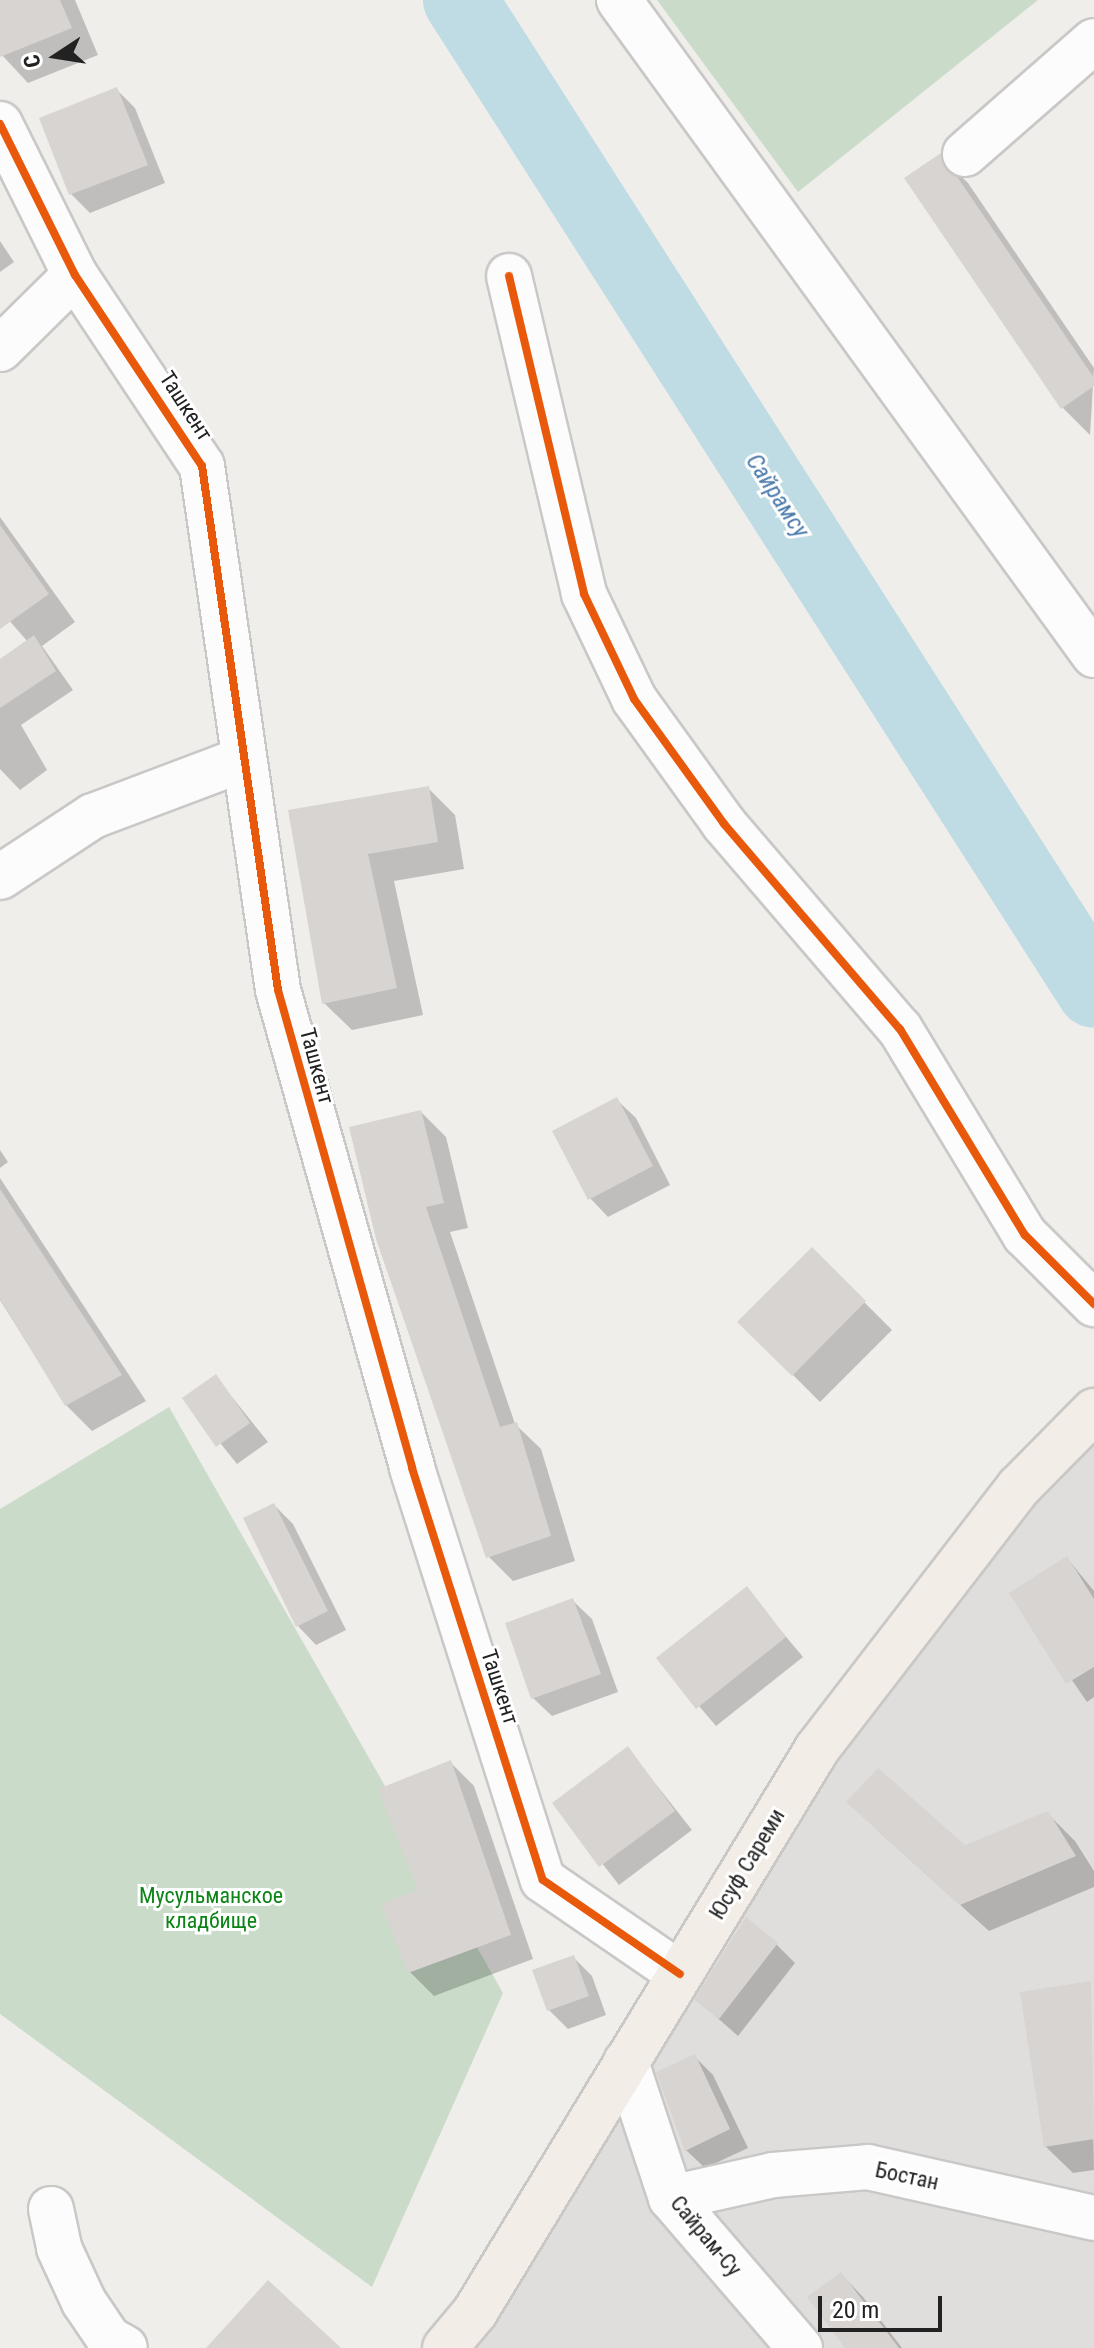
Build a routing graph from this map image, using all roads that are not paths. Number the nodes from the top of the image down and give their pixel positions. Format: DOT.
graph roads {
  1 [pos="619,0"];
  2 [pos="1094,41"];
  3 [pos="0,124"];
  4 [pos="965,154"];
  5 [pos="75,275"];
  6 [pos="509,276"];
  7 [pos="0,349"];
  8 [pos="1094,655"];
  9 [pos="244,759"];
  10 [pos="0,877"];
  11 [pos="1094,1304"];
  12 [pos="1094,1411"];
  13 [pos="680,1974"];
  14 [pos="626,2062"];
  15 [pos="671,2198"];
  16 [pos="51,2209"];
  17 [pos="1094,2218"];
  18 [pos="125,2348"];
  19 [pos="445,2348"];
  20 [pos="800,2348"];
  1 -- 8 [label="street"];
  2 -- 4 [label="street"];
  3 -- 5 [label="street, Ташкент"];
  5 -- 7 [label="street"];
  5 -- 9 [label="street, Ташкент"];
  6 -- 11 [label="street"];
  9 -- 10 [label="street"];
  9 -- 13 [label="street, Ташкент"];
  12 -- 13 [label="main road, Юсуф Сареми"];
  13 -- 14 [label="main road, Юсуф Сареми"];
  14 -- 15 [label="street, Сайрам-Су"];
  14 -- 19 [label="main road, Юсуф Сареми"];
  15 -- 17 [label="street, Бостан"];
  15 -- 20 [label="street, Сайрам-Су"];
  16 -- 18 [label="street"];
}
